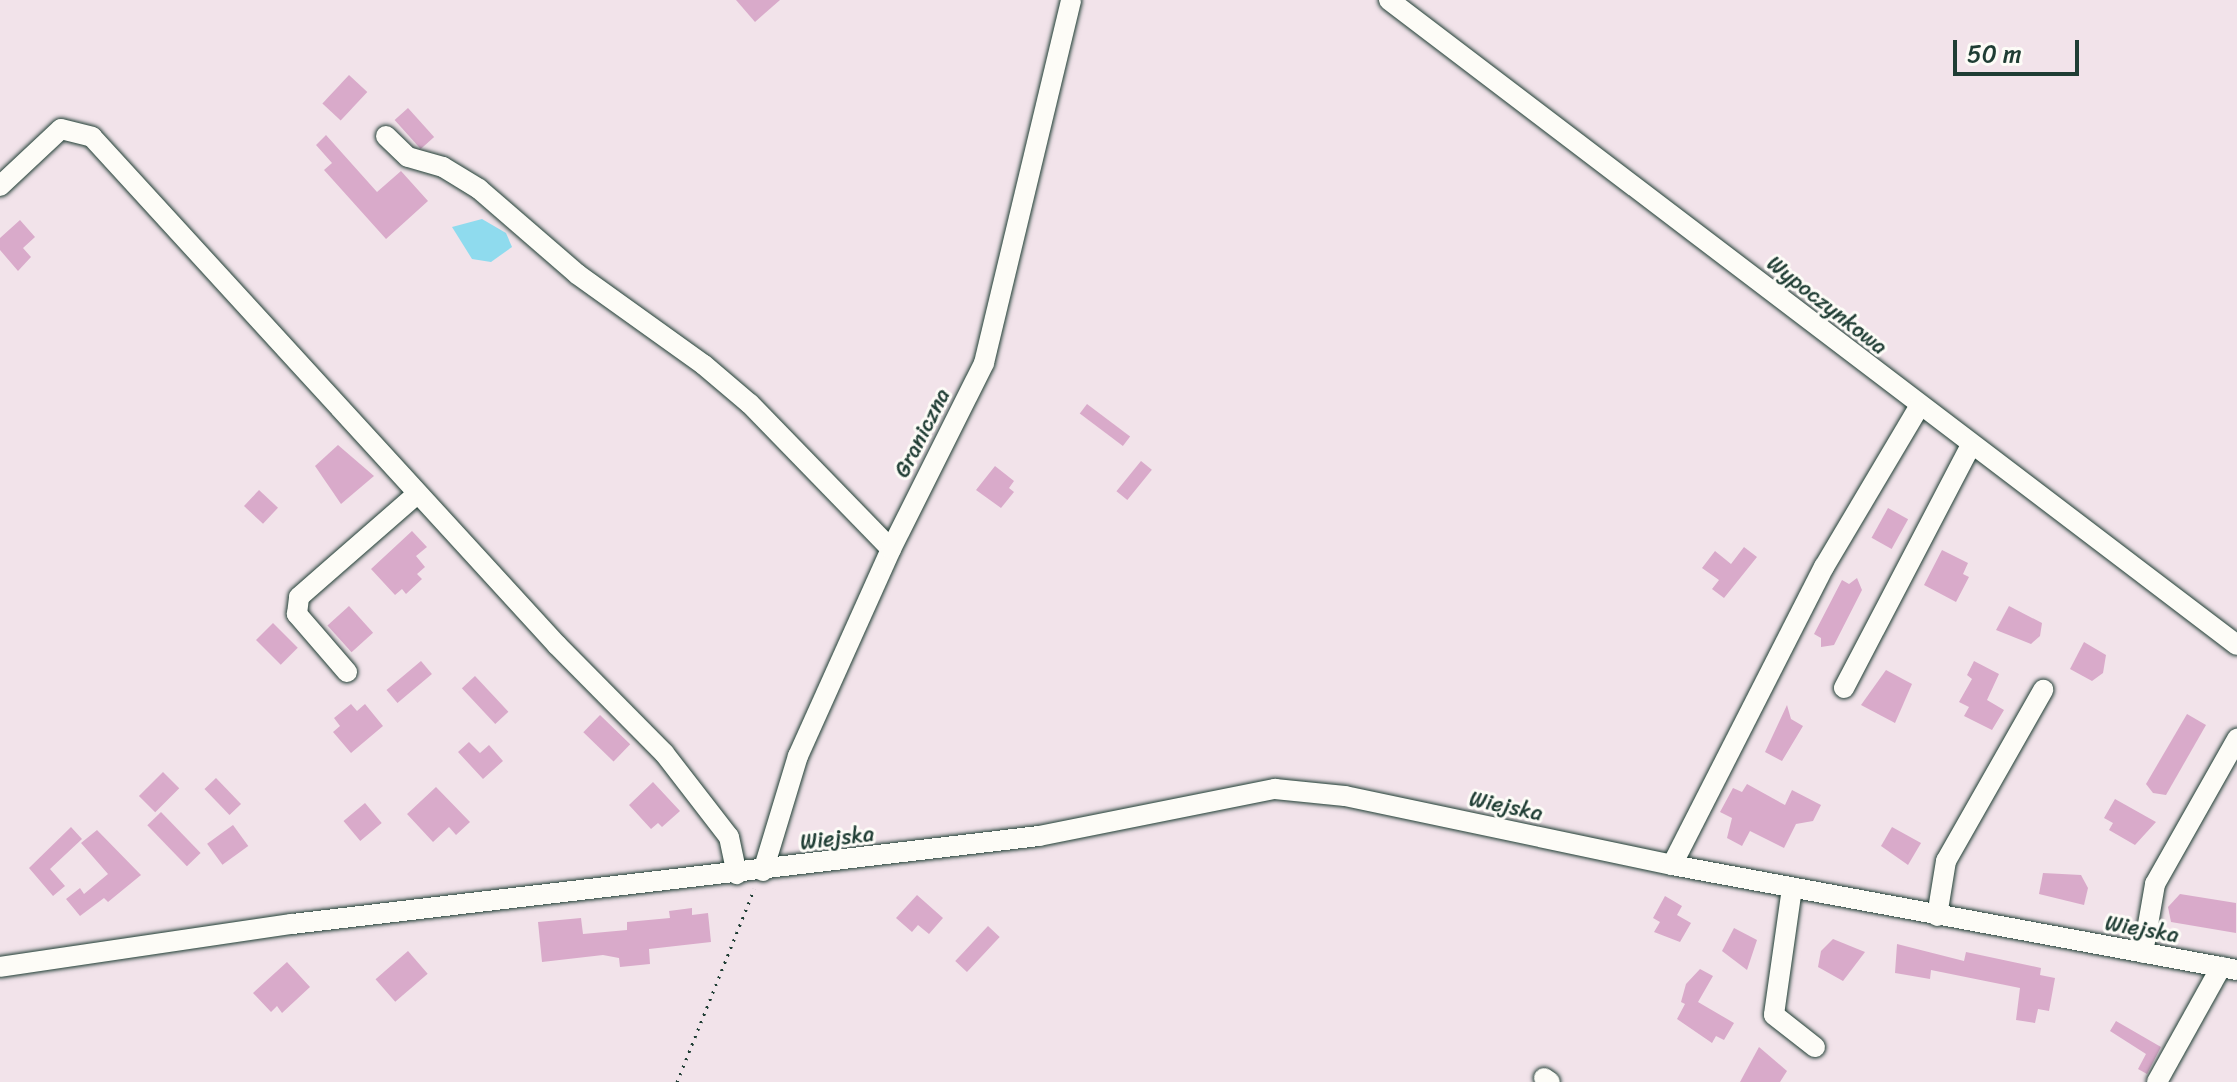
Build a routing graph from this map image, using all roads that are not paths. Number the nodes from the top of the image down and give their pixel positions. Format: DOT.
graph roads {
  1 [pos="1071,0"];
  2 [pos="1389,0"];
  3 [pos="386,136"];
  4 [pos="0,186"];
  5 [pos="1919,407"];
  6 [pos="1971,445"];
  7 [pos="417,494"];
  8 [pos="891,549"];
  9 [pos="2237,645"];
  10 [pos="347,672"];
  11 [pos="1844,688"];
  12 [pos="2043,690"];
  13 [pos="2237,739"];
  14 [pos="1672,865"];
  15 [pos="763,871"];
  16 [pos="737,874"];
  17 [pos="1792,888"];
  18 [pos="1937,916"];
  19 [pos="2143,953"];
  20 [pos="0,967"];
  21 [pos="2229,969"];
  22 [pos="1815,1047"];
  23 [pos="2157,1082"];
  1 -- 8 [label="street, Graniczna"];
  2 -- 5 [label="street, Wypoczynkowa"];
  3 -- 8 [label="street"];
  4 -- 7 [label="street"];
  5 -- 6 [label="street, Wypoczynkowa"];
  5 -- 14 [label="street"];
  6 -- 9 [label="street, Wypoczynkowa"];
  6 -- 11 [label="street"];
  7 -- 10 [label="street"];
  7 -- 16 [label="street"];
  8 -- 15 [label="street, Graniczna"];
  12 -- 18 [label="street"];
  13 -- 19 [label="street"];
  14 -- 15 [label="street, Wiejska"];
  14 -- 17 [label="street, Wiejska"];
  15 -- 16 [label="street, Wiejska"];
  16 -- 20 [label="street, Wiejska"];
  17 -- 18 [label="street, Wiejska"];
  17 -- 22 [label="street"];
  18 -- 19 [label="street, Wiejska"];
  19 -- 21 [label="street, Wiejska"];
  21 -- 23 [label="street"];
}
